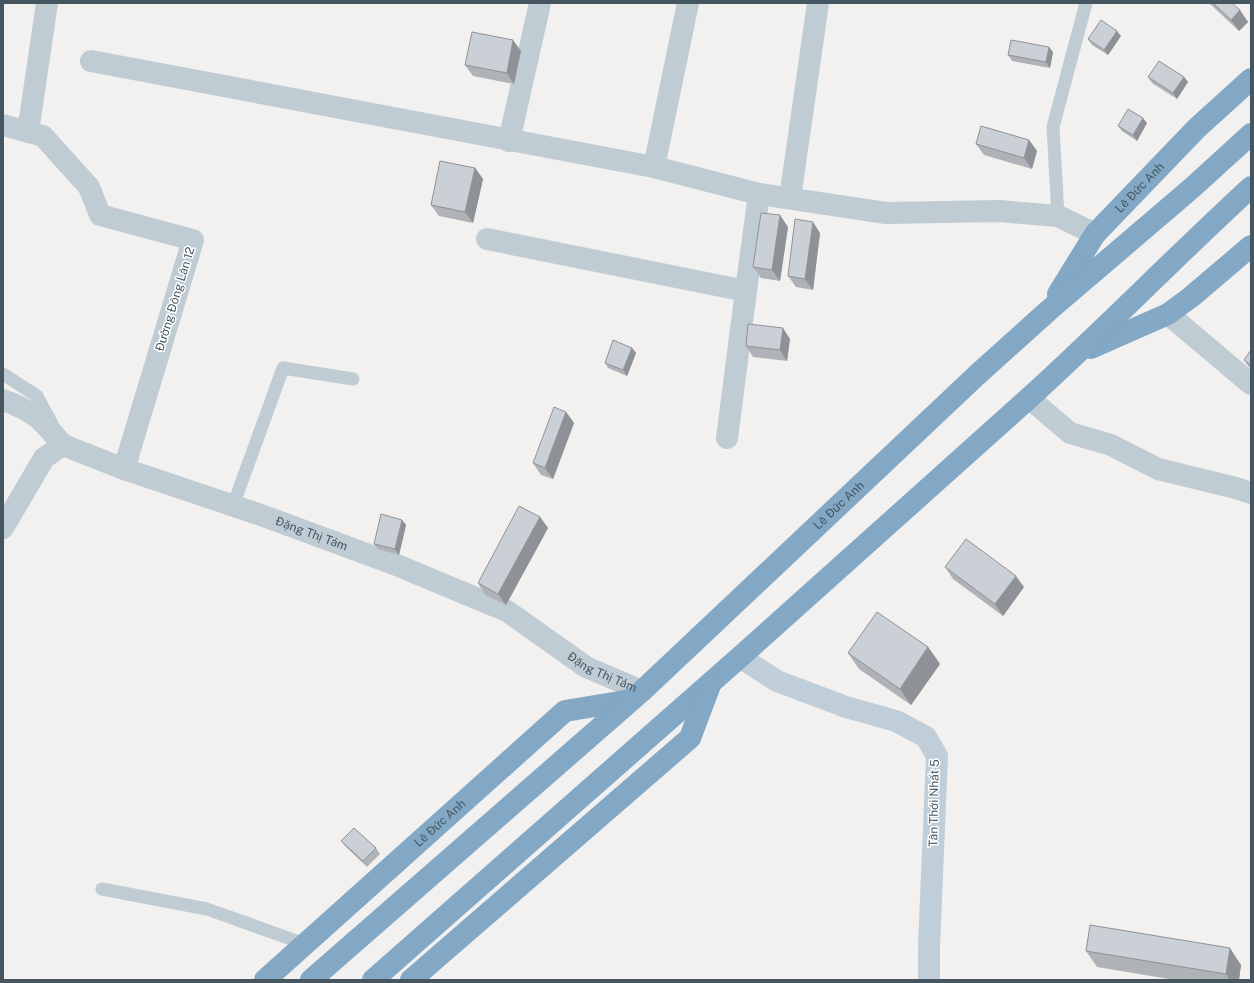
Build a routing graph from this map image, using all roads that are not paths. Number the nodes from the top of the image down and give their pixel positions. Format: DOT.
graph roads {
  1 [pos="47,3"];
  2 [pos="540,3"];
  3 [pos="688,3"];
  4 [pos="818,3"];
  5 [pos="1086,3"];
  6 [pos="91,61"];
  7 [pos="1251,79"];
  8 [pos="3,125"];
  9 [pos="28,132"];
  10 [pos="1251,134"];
  11 [pos="509,141"];
  12 [pos="654,167"];
  13 [pos="1251,187"];
  14 [pos="759,194"];
  15 [pos="790,198"];
  16 [pos="1058,216"];
  17 [pos="1095,234"];
  18 [pos="487,239"];
  19 [pos="1251,246"];
  20 [pos="746,291"];
  21 [pos="1048,311"];
  22 [pos="1168,314"];
  23 [pos="1077,354"];
  24 [pos="3,374"];
  25 [pos="353,379"];
  26 [pos="1251,384"];
  27 [pos="1029,398"];
  28 [pos="3,400"];
  29 [pos="728,438"];
  30 [pos="63,445"];
  31 [pos="124,469"];
  32 [pos="1251,493"];
  33 [pos="233,506"];
  34 [pos="3,528"];
  35 [pos="740,657"];
  36 [pos="711,682"];
  37 [pos="637,695"];
  38 [pos="102,889"];
  39 [pos="305,944"];
  40 [pos="265,980"];
  41 [pos="311,980"];
  42 [pos="373,980"];
  43 [pos="411,980"];
  44 [pos="929,980"];
  1 -- 9 [label="street"];
  2 -- 11 [label="street"];
  3 -- 12 [label="street"];
  4 -- 15 [label="street"];
  5 -- 16 [label="lane"];
  6 -- 11 [label="street"];
  7 -- 17 [label="highway, Lê Đức Anh"];
  8 -- 9 [label="street, Đường Đông Lân 12"];
  9 -- 31 [label="street, Đường Đông Lân 12"];
  10 -- 21 [label="highway, Lê Đức Anh"];
  11 -- 12 [label="street"];
  12 -- 14 [label="street"];
  13 -- 23 [label="highway"];
  14 -- 15 [label="street"];
  14 -- 20 [label="street"];
  15 -- 16 [label="street"];
  16 -- 17 [label="street"];
  17 -- 21 [label="highway, Lê Đức Anh"];
  18 -- 20 [label="street"];
  19 -- 22 [label="highway"];
  20 -- 29 [label="street"];
  21 -- 37 [label="highway, Lê Đức Anh"];
  22 -- 23 [label="highway"];
  22 -- 26 [label="street"];
  23 -- 27 [label="highway"];
  24 -- 30 [label="lane"];
  25 -- 33 [label="lane"];
  27 -- 32 [label="street"];
  27 -- 35 [label="highway"];
  28 -- 30 [label="street"];
  30 -- 31 [label="street, Đặng Thị Tám"];
  30 -- 34 [label="street"];
  31 -- 33 [label="street, Đặng Thị Tám"];
  33 -- 37 [label="street, Đặng Thị Tám"];
  35 -- 36 [label="highway"];
  35 -- 44 [label="street, Tân Thới Nhất 5"];
  36 -- 42 [label="highway"];
  36 -- 43 [label="highway"];
  37 -- 39 [label="highway, Lê Đức Anh"];
  37 -- 41 [label="highway, Lê Đức Anh"];
  38 -- 39 [label="lane"];
  39 -- 40 [label="highway, Lê Đức Anh"];
}
